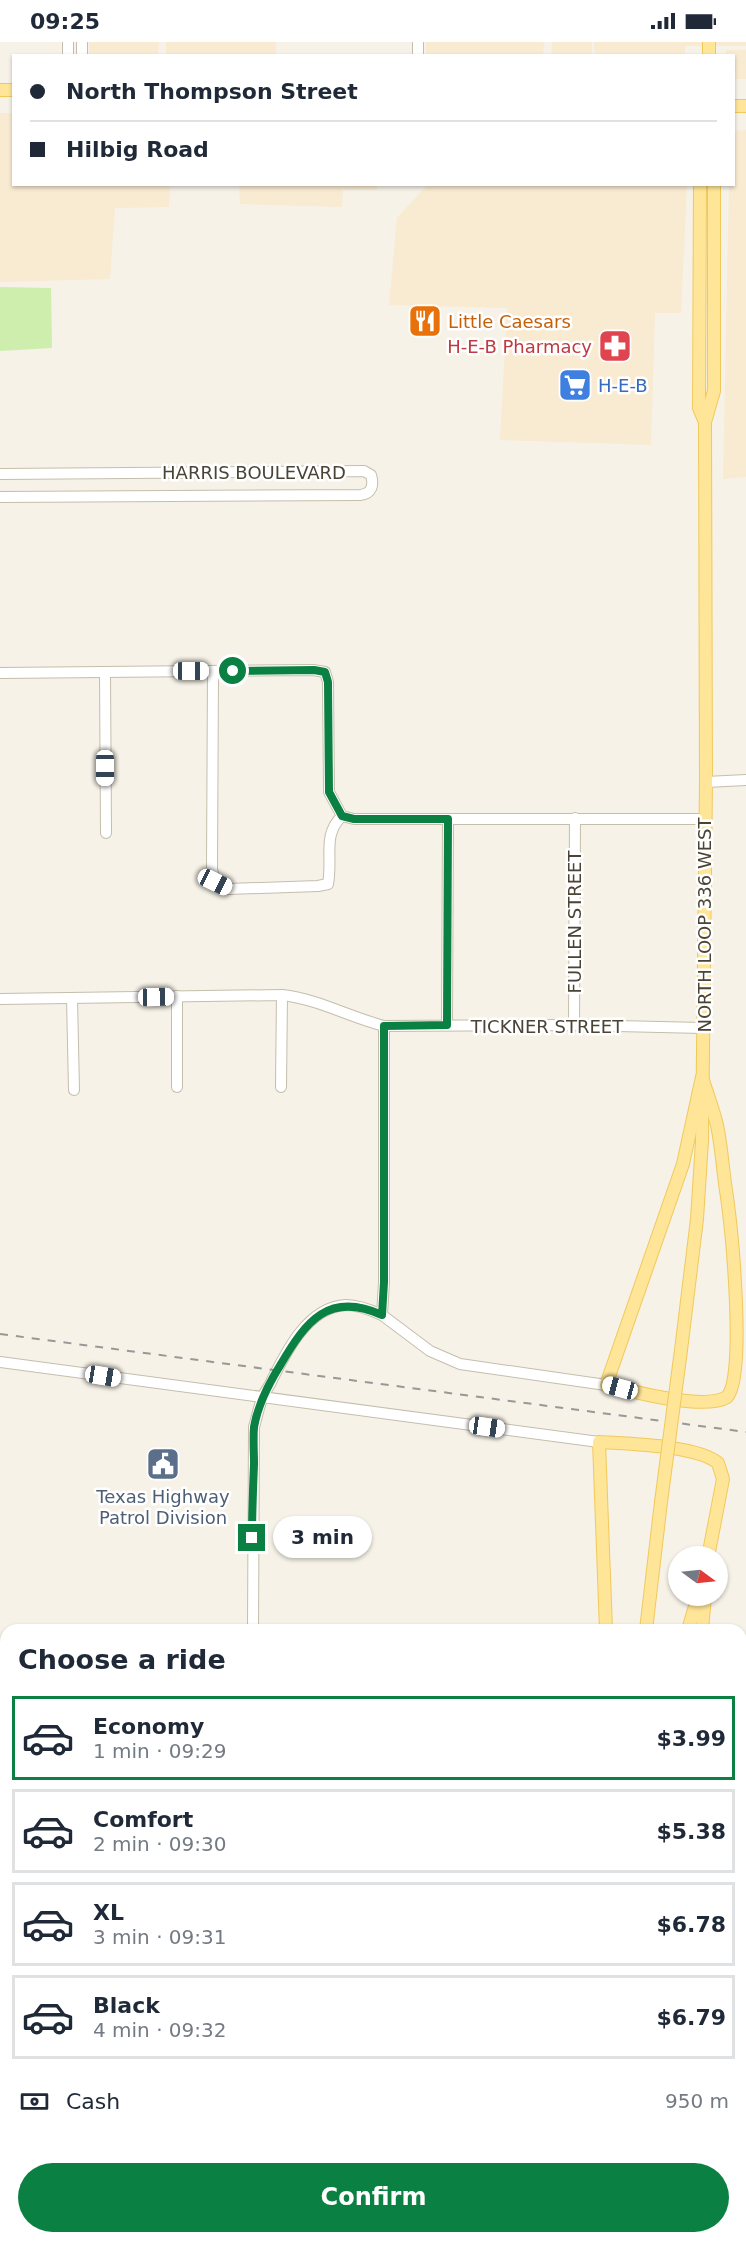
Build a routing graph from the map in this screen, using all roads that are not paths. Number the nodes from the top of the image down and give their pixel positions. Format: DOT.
graph roads {
  1 [pos="700,186"];
  2 [pos="714,186"];
  3 [pos="700,267"];
  4 [pos="715,301"];
  5 [pos="700,306"];
  6 [pos="714,362"];
  7 [pos="705,422"];
  8 [pos="0,474"];
  9 [pos="0,497"];
  10 [pos="213,671"];
  11 [pos="105,672"];
  12 [pos="0,673"];
  13 [pos="746,780"];
  14 [pos="706,782"];
  15 [pos="342,816"];
  16 [pos="575,818"];
  17 [pos="448,819"];
  18 [pos="704,819"];
  19 [pos="106,833"];
  20 [pos="282,995"];
  21 [pos="177,996"];
  22 [pos="72,998"];
  23 [pos="0,999"];
  24 [pos="447,1025"];
  25 [pos="574,1025"];
  26 [pos="384,1026"];
  27 [pos="703,1028"];
  28 [pos="702,1077"];
  29 [pos="177,1087"];
  30 [pos="281,1087"];
  31 [pos="74,1090"];
  32 [pos="382,1315"];
  33 [pos="0,1362"];
  34 [pos="606,1384"];
  35 [pos="263,1396"];
  36 [pos="599,1442"];
  37 [pos="710,1546"];
  38 [pos="695,1606"];
  39 [pos="704,1606"];
  40 [pos="252,1624"];
  41 [pos="606,1624"];
  42 [pos="647,1624"];
  43 [pos="690,1624"];
  44 [pos="703,1624"];
  1 -- 3 [label="main road, NORTH LOOP 336 WEST"];
  2 -- 4 [label="main road, NORTH LOOP 336 WEST"];
  3 -- 4 [label="main road"];
  3 -- 5 [label="main road, NORTH LOOP 336 WEST"];
  4 -- 6 [label="main road, NORTH LOOP 336 WEST"];
  5 -- 6 [label="main road"];
  5 -- 7 [label="main road, NORTH LOOP 336 WEST"];
  6 -- 7 [label="main road, NORTH LOOP 336 WEST"];
  7 -- 14 [label="main road, NORTH LOOP 336 WEST"];
  8 -- 9 [label="street, HARRIS BOULEVARD"];
  10 -- 11 [label="street"];
  10 -- 15 [label="street"];
  10 -- 15 [label="street"];
  11 -- 12 [label="street"];
  11 -- 19 [label="street"];
  13 -- 14 [label="street"];
  14 -- 18 [label="main road, NORTH LOOP 336 WEST"];
  15 -- 17 [label="street"];
  16 -- 17 [label="street"];
  16 -- 18 [label="street"];
  16 -- 25 [label="street, FULLEN STREET"];
  17 -- 24 [label="street"];
  18 -- 27 [label="main road, NORTH LOOP 336 WEST"];
  20 -- 21 [label="street, TICKNER STREET"];
  20 -- 26 [label="street, TICKNER STREET"];
  20 -- 30 [label="street"];
  21 -- 22 [label="street, TICKNER STREET"];
  21 -- 29 [label="street"];
  22 -- 23 [label="street, TICKNER STREET"];
  22 -- 31 [label="street"];
  24 -- 25 [label="street, TICKNER STREET"];
  24 -- 26 [label="street, TICKNER STREET"];
  25 -- 27 [label="street, TICKNER STREET"];
  26 -- 32 [label="street"];
  27 -- 28 [label="main road, NORTH LOOP 336 WEST"];
  28 -- 34 [label="main road"];
  28 -- 34 [label="main road"];
  28 -- 42 [label="main road, NORTH LOOP 336 WEST, bridge"];
  32 -- 34 [label="street"];
  32 -- 35 [label="street"];
  33 -- 35 [label="street"];
  35 -- 36 [label="street"];
  35 -- 40 [label="street"];
  36 -- 37 [label="main road"];
  36 -- 41 [label="main road"];
  38 -- 43 [label="main road"];
  39 -- 44 [label="main road"];
}
